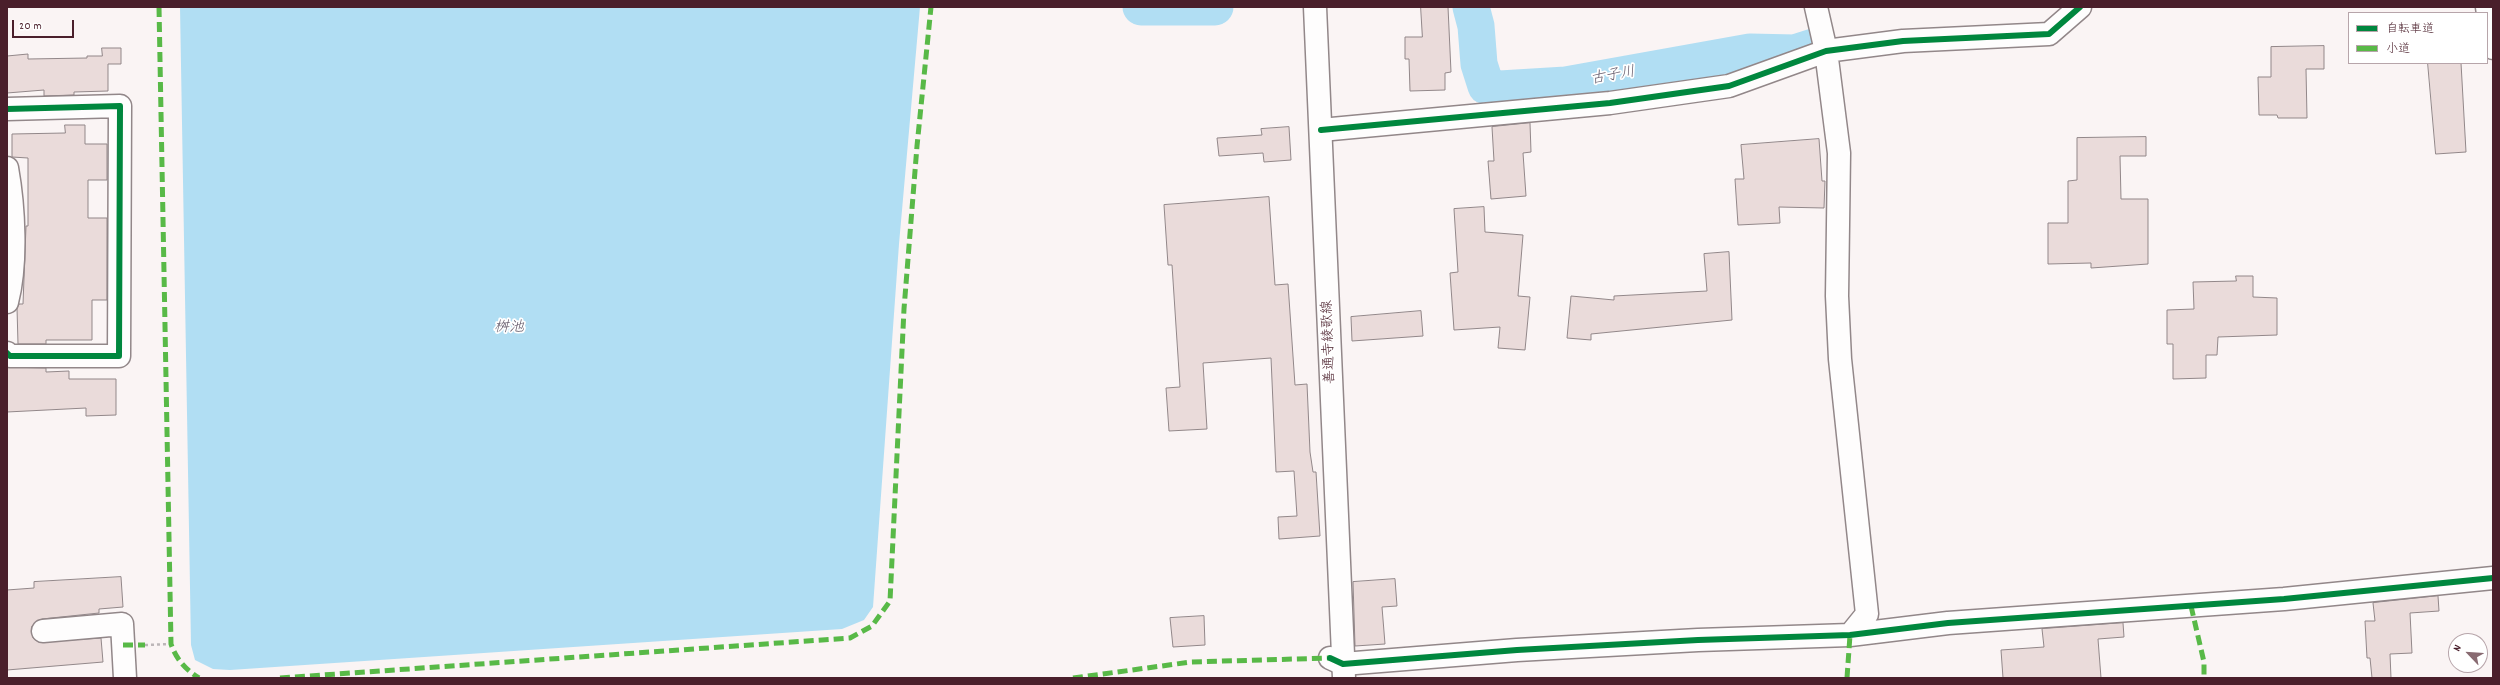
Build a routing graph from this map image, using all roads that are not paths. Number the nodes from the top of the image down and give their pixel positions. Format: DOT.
graph roads {
  1 [pos="1315,7"];
  2 [pos="1816,7"];
  3 [pos="2080,7"];
  4 [pos="2488,14"];
  5 [pos="2493,48"];
  6 [pos="1826,51"];
  7 [pos="7,109"];
  8 [pos="1321,130"];
  9 [pos="7,168"];
  10 [pos="7,302"];
  11 [pos="7,353"];
  12 [pos="2493,578"];
  13 [pos="43,631"];
  14 [pos="1850,635"];
  15 [pos="1339,667"];
  16 [pos="125,678"];
  1 -- 8 [label="street, 善通寺綾歌線"];
  2 -- 6 [label="street"];
  3 -- 6 [label="street"];
  4 -- 5 [label="street"];
  6 -- 8 [label="street"];
  6 -- 14 [label="street"];
  7 -- 11 [label="street"];
  8 -- 15 [label="street, 善通寺綾歌線"];
  9 -- 10 [label="street"];
  12 -- 14 [label="street"];
  13 -- 16 [label="street"];
  14 -- 15 [label="street"];
}
